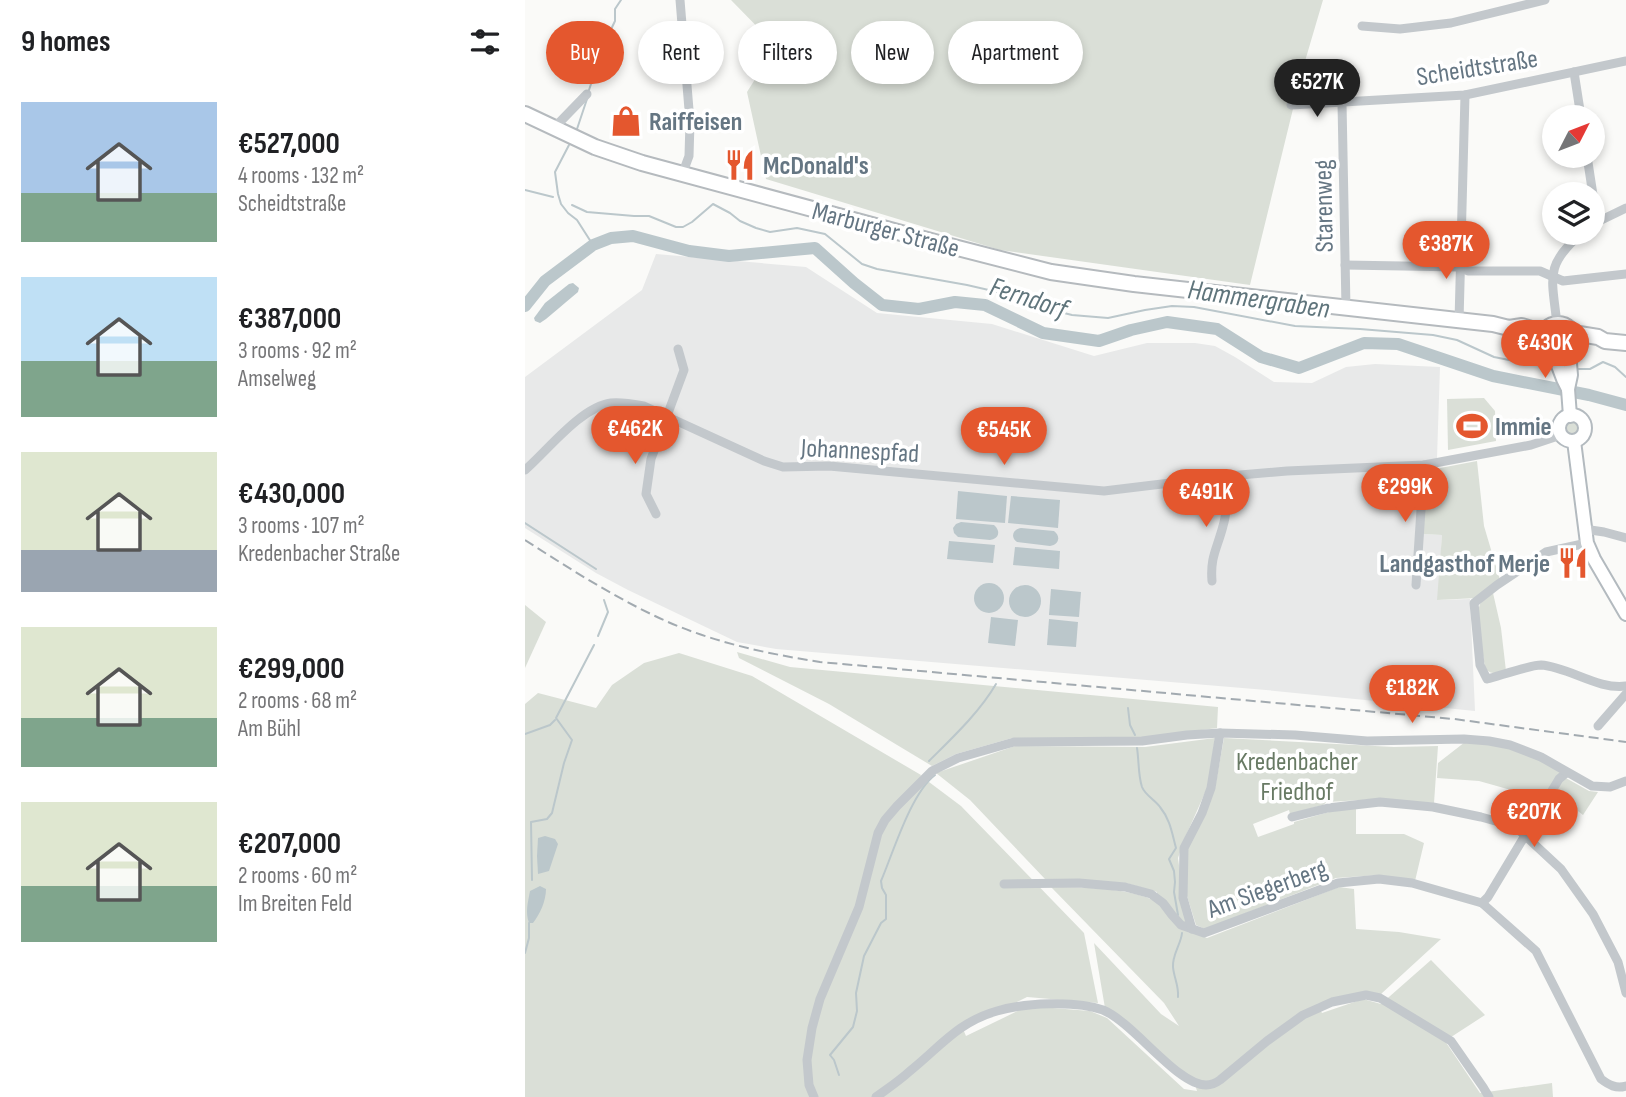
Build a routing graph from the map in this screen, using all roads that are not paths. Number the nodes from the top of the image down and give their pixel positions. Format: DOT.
graph roads {
  1 [pos="1545,0"];
  2 [pos="681,1"];
  3 [pos="1362,26"];
  4 [pos="1626,61"];
  5 [pos="1574,72"];
  6 [pos="587,94"];
  7 [pos="1465,95"];
  8 [pos="1342,103"];
  9 [pos="1291,105"];
  10 [pos="1579,105"];
  11 [pos="525,114"];
  12 [pos="554,128"];
  13 [pos="683,175"];
  14 [pos="1626,208"];
  15 [pos="1605,218"];
  16 [pos="1569,245"];
  17 [pos="1345,265"];
  18 [pos="1459,267"];
  19 [pos="1626,274"];
  20 [pos="1552,276"];
  21 [pos="1346,308"];
  22 [pos="1459,321"];
  23 [pos="1548,332"];
  24 [pos="1626,343"];
  25 [pos="1567,347"];
  26 [pos="678,349"];
  27 [pos="1569,409"];
  28 [pos="667,416"];
  29 [pos="1561,435"];
  30 [pos="1574,441"];
  31 [pos="1424,465"];
  32 [pos="525,470"];
  33 [pos="1227,476"];
  34 [pos="656,514"];
  35 [pos="1584,529"];
  36 [pos="1626,538"];
  37 [pos="1587,543"];
  38 [pos="1212,581"];
  39 [pos="1416,585"];
  40 [pos="1626,614"];
  41 [pos="1626,686"];
  42 [pos="1626,694"];
  43 [pos="1598,726"];
  44 [pos="1220,733"];
  45 [pos="1566,773"];
  46 [pos="1626,780"];
  47 [pos="1292,817"];
  48 [pos="1525,835"];
  49 [pos="1004,884"];
  50 [pos="1482,904"];
  51 [pos="1192,929"];
  52 [pos="1626,993"];
  53 [pos="1626,1086"];
  54 [pos="814,1097"];
  55 [pos="876,1097"];
  56 [pos="1489,1097"];
  1 -- 3 [label="street"];
  2 -- 13 [label="street"];
  4 -- 5 [label="street, Scheidtstraße"];
  5 -- 7 [label="street, Scheidtstraße"];
  5 -- 10 [label="street"];
  6 -- 12 [label="street"];
  7 -- 8 [label="street, Scheidtstraße"];
  7 -- 18 [label="street"];
  8 -- 9 [label="street, Scheidtstraße"];
  8 -- 17 [label="street, Starenweg"];
  11 -- 12 [label="main road, Marburger Straße"];
  12 -- 13 [label="main road, Marburger Straße"];
  13 -- 21 [label="main road, Marburger Straße"];
  14 -- 15 [label="street"];
  16 -- 20 [label="street"];
  17 -- 18 [label="street"];
  17 -- 21 [label="street, Starenweg"];
  18 -- 20 [label="street"];
  18 -- 22 [label="street"];
  19 -- 20 [label="street"];
  20 -- 23 [label="street"];
  21 -- 22 [label="main road, Marburger Straße"];
  22 -- 23 [label="main road, Marburger Straße"];
  23 -- 25 [label="main road"];
  23 -- 25 [label="main road"];
  24 -- 25 [label="main road"];
  25 -- 27 [label="main road"];
  26 -- 28 [label="street"];
  27 -- 29 [label="main road"];
  27 -- 30 [label="main road"];
  28 -- 32 [label="street, Johannespfad"];
  28 -- 33 [label="street, Johannespfad"];
  28 -- 34 [label="street"];
  29 -- 30 [label="main road"];
  29 -- 31 [label="street, Johannespfad"];
  30 -- 35 [label="main road"];
  31 -- 33 [label="street, Johannespfad"];
  31 -- 39 [label="street"];
  33 -- 38 [label="street"];
  35 -- 36 [label="street"];
  35 -- 37 [label="main road"];
  37 -- 40 [label="main road"];
  37 -- 41 [label="street"];
  42 -- 43 [label="street"];
  44 -- 45 [label="street"];
  44 -- 51 [label="street"];
  44 -- 54 [label="street"];
  45 -- 46 [label="street"];
  45 -- 48 [label="street"];
  47 -- 48 [label="street"];
  48 -- 50 [label="street"];
  48 -- 52 [label="street"];
  49 -- 51 [label="street, Am Siegerberg"];
  50 -- 51 [label="street, Am Siegerberg"];
  50 -- 53 [label="street, Am Siegerberg"];
  55 -- 56 [label="street"];
}
